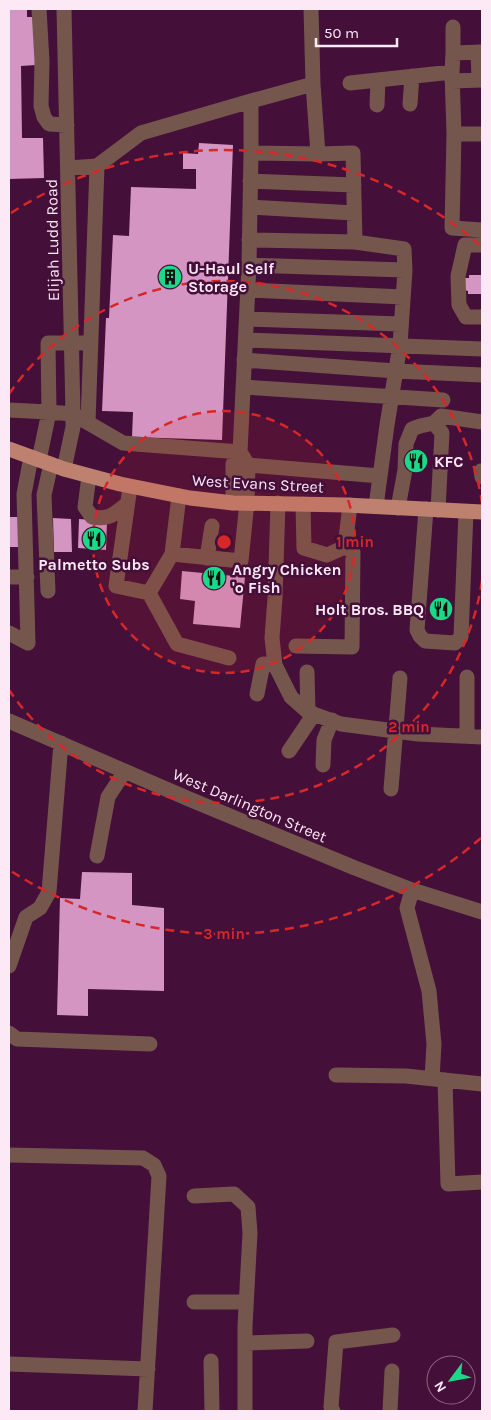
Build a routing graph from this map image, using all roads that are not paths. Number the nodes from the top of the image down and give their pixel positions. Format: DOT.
graph roads {
  1 [pos="39,9"];
  2 [pos="64,9"];
  3 [pos="311,9"];
  4 [pos="453,27"];
  5 [pos="480,52"];
  6 [pos="453,53"];
  7 [pos="42,60"];
  8 [pos="66,60"];
  9 [pos="412,76"];
  10 [pos="452,76"];
  11 [pos="378,80"];
  12 [pos="481,80"];
  13 [pos="350,83"];
  14 [pos="313,84"];
  15 [pos="251,101"];
  16 [pos="410,104"];
  17 [pos="377,105"];
  18 [pos="67,125"];
  19 [pos="454,134"];
  20 [pos="482,134"];
  21 [pos="251,153"];
  22 [pos="318,154"];
  23 [pos="97,166"];
  24 [pos="68,168"];
  25 [pos="250,180"];
  26 [pos="354,185"];
  27 [pos="250,207"];
  28 [pos="354,213"];
  29 [pos="482,230"];
  30 [pos="249,240"];
  31 [pos="355,242"];
  32 [pos="482,246"];
  33 [pos="249,265"];
  34 [pos="405,270"];
  35 [pos="248,290"];
  36 [pos="403,297"];
  37 [pos="482,317"];
  38 [pos="247,319"];
  39 [pos="401,324"];
  40 [pos="246,340"];
  41 [pos="71,343"];
  42 [pos="91,344"];
  43 [pos="400,345"];
  44 [pos="482,349"];
  45 [pos="244,360"];
  46 [pos="396,371"];
  47 [pos="446,374"];
  48 [pos="482,375"];
  49 [pos="243,387"];
  50 [pos="392,396"];
  51 [pos="442,400"];
  52 [pos="9,410"];
  53 [pos="49,412"];
  54 [pos="73,414"];
  55 [pos="438,420"];
  56 [pos="482,422"];
  57 [pos="88,423"];
  58 [pos="387,425"];
  59 [pos="412,429"];
  60 [pos="9,449"];
  61 [pos="244,459"];
  62 [pos="46,463"];
  63 [pos="89,476"];
  64 [pos="380,476"];
  65 [pos="130,487"];
  66 [pos="16,495"];
  67 [pos="179,496"];
  68 [pos="240,502"];
  69 [pos="278,503"];
  70 [pos="127,504"];
  71 [pos="303,504"];
  72 [pos="350,505"];
  73 [pos="376,506"];
  74 [pos="398,508"];
  75 [pos="432,510"];
  76 [pos="478,510"];
  77 [pos="212,526"];
  78 [pos="345,546"];
  79 [pos="172,554"];
  80 [pos="208,558"];
  81 [pos="9,577"];
  82 [pos="27,577"];
  83 [pos="48,591"];
  84 [pos="149,593"];
  85 [pos="9,633"];
  86 [pos="296,646"];
  87 [pos="229,658"];
  88 [pos="275,665"];
  89 [pos="307,672"];
  90 [pos="467,677"];
  91 [pos="400,678"];
  92 [pos="257,694"];
  93 [pos="311,713"];
  94 [pos="332,720"];
  95 [pos="9,721"];
  96 [pos="395,731"];
  97 [pos="467,736"];
  98 [pos="482,737"];
  99 [pos="61,743"];
  100 [pos="289,751"];
  101 [pos="323,765"];
  102 [pos="125,771"];
  103 [pos="391,789"];
  104 [pos="97,856"];
  105 [pos="412,890"];
  106 [pos="482,912"];
  107 [pos="9,966"];
  108 [pos="9,1033"];
  109 [pos="150,1044"];
  110 [pos="336,1075"];
  111 [pos="439,1080"];
  112 [pos="482,1084"];
  113 [pos="9,1155"];
  114 [pos="482,1182"];
  115 [pos="194,1196"];
  116 [pos="194,1302"];
  117 [pos="246,1302"];
  118 [pos="393,1335"];
  119 [pos="307,1341"];
  120 [pos="245,1342"];
  121 [pos="211,1361"];
  122 [pos="9,1364"];
  123 [pos="148,1369"];
  124 [pos="392,1371"];
  125 [pos="145,1411"];
  126 [pos="212,1411"];
  127 [pos="245,1411"];
  128 [pos="333,1411"];
  129 [pos="390,1411"];
  1 -- 7 [label="street"];
  2 -- 8 [label="street, Elijah Ludd Road"];
  3 -- 14 [label="street"];
  4 -- 6 [label="street"];
  5 -- 6 [label="street"];
  5 -- 12 [label="street"];
  6 -- 10 [label="street"];
  7 -- 8 [label="street"];
  7 -- 18 [label="street"];
  8 -- 18 [label="street, Elijah Ludd Road"];
  9 -- 10 [label="street"];
  9 -- 11 [label="street"];
  9 -- 16 [label="street"];
  10 -- 12 [label="street"];
  10 -- 19 [label="street"];
  11 -- 13 [label="street"];
  11 -- 17 [label="street"];
  14 -- 15 [label="street"];
  14 -- 22 [label="street"];
  15 -- 21 [label="street"];
  15 -- 23 [label="street"];
  18 -- 24 [label="street, Elijah Ludd Road"];
  19 -- 20 [label="street"];
  19 -- 29 [label="street"];
  21 -- 22 [label="street"];
  21 -- 25 [label="street"];
  22 -- 26 [label="street"];
  23 -- 24 [label="street"];
  23 -- 42 [label="street"];
  24 -- 41 [label="street, Elijah Ludd Road"];
  25 -- 26 [label="street"];
  25 -- 27 [label="street"];
  26 -- 28 [label="street"];
  27 -- 28 [label="street"];
  27 -- 30 [label="street"];
  28 -- 31 [label="street"];
  30 -- 31 [label="street"];
  30 -- 33 [label="street"];
  31 -- 34 [label="street"];
  32 -- 37 [label="street"];
  33 -- 34 [label="street"];
  33 -- 35 [label="street"];
  34 -- 36 [label="street"];
  35 -- 36 [label="street"];
  35 -- 38 [label="street"];
  36 -- 39 [label="street"];
  38 -- 39 [label="street"];
  38 -- 40 [label="street"];
  39 -- 43 [label="street"];
  40 -- 43 [label="street"];
  40 -- 45 [label="street"];
  41 -- 42 [label="street"];
  41 -- 53 [label="street"];
  41 -- 54 [label="street, Elijah Ludd Road"];
  42 -- 57 [label="street"];
  43 -- 44 [label="street"];
  43 -- 46 [label="street"];
  45 -- 46 [label="street"];
  45 -- 49 [label="street"];
  46 -- 47 [label="street"];
  46 -- 50 [label="street"];
  47 -- 48 [label="street"];
  47 -- 51 [label="street"];
  49 -- 50 [label="street"];
  49 -- 61 [label="street"];
  50 -- 51 [label="street"];
  50 -- 58 [label="street"];
  51 -- 55 [label="street"];
  52 -- 53 [label="street"];
  53 -- 54 [label="street"];
  53 -- 62 [label="street"];
  54 -- 57 [label="street"];
  54 -- 62 [label="street, Elijah Ludd Road"];
  55 -- 56 [label="street"];
  55 -- 59 [label="street"];
  55 -- 75 [label="street"];
  57 -- 61 [label="street"];
  58 -- 59 [label="street"];
  58 -- 64 [label="street"];
  59 -- 74 [label="street"];
  60 -- 62 [label="main road, West Evans Street"];
  61 -- 64 [label="street"];
  61 -- 68 [label="street"];
  62 -- 63 [label="main road, West Evans Street"];
  62 -- 66 [label="street"];
  62 -- 83 [label="street"];
  63 -- 65 [label="main road, West Evans Street"];
  63 -- 70 [label="street"];
  64 -- 73 [label="street"];
  65 -- 67 [label="main road, West Evans Street"];
  65 -- 70 [label="street"];
  66 -- 82 [label="street"];
  67 -- 68 [label="main road, West Evans Street"];
  67 -- 79 [label="street"];
  68 -- 69 [label="main road, West Evans Street"];
  68 -- 80 [label="street"];
  69 -- 71 [label="main road, West Evans Street"];
  69 -- 88 [label="street"];
  70 -- 84 [label="street"];
  71 -- 72 [label="main road, West Evans Street"];
  71 -- 78 [label="street"];
  72 -- 73 [label="main road, West Evans Street"];
  72 -- 78 [label="street"];
  73 -- 74 [label="main road, West Evans Street"];
  74 -- 75 [label="main road, West Evans Street"];
  75 -- 76 [label="main road, West Evans Street"];
  75 -- 76 [label="street"];
  77 -- 80 [label="street"];
  78 -- 86 [label="street"];
  79 -- 80 [label="street"];
  79 -- 84 [label="street"];
  81 -- 82 [label="street"];
  82 -- 85 [label="street"];
  84 -- 87 [label="street"];
  88 -- 92 [label="street"];
  88 -- 93 [label="street"];
  89 -- 93 [label="street"];
  90 -- 97 [label="street"];
  91 -- 96 [label="street"];
  93 -- 94 [label="street"];
  93 -- 100 [label="street"];
  94 -- 96 [label="street"];
  94 -- 101 [label="street"];
  95 -- 99 [label="street, West Darlington Street"];
  96 -- 97 [label="street"];
  96 -- 103 [label="street"];
  97 -- 98 [label="street"];
  99 -- 102 [label="street, West Darlington Street"];
  99 -- 107 [label="street"];
  102 -- 104 [label="street"];
  102 -- 105 [label="street, West Darlington Street"];
  105 -- 106 [label="street, West Darlington Street"];
  105 -- 111 [label="street"];
  108 -- 109 [label="street"];
  110 -- 111 [label="street"];
  111 -- 112 [label="street"];
  111 -- 114 [label="street"];
  113 -- 123 [label="street"];
  115 -- 117 [label="street"];
  116 -- 117 [label="street"];
  117 -- 120 [label="street"];
  118 -- 128 [label="street"];
  119 -- 120 [label="street"];
  120 -- 127 [label="street"];
  121 -- 126 [label="street"];
  122 -- 123 [label="street"];
  123 -- 125 [label="street"];
  124 -- 129 [label="street"];
}
